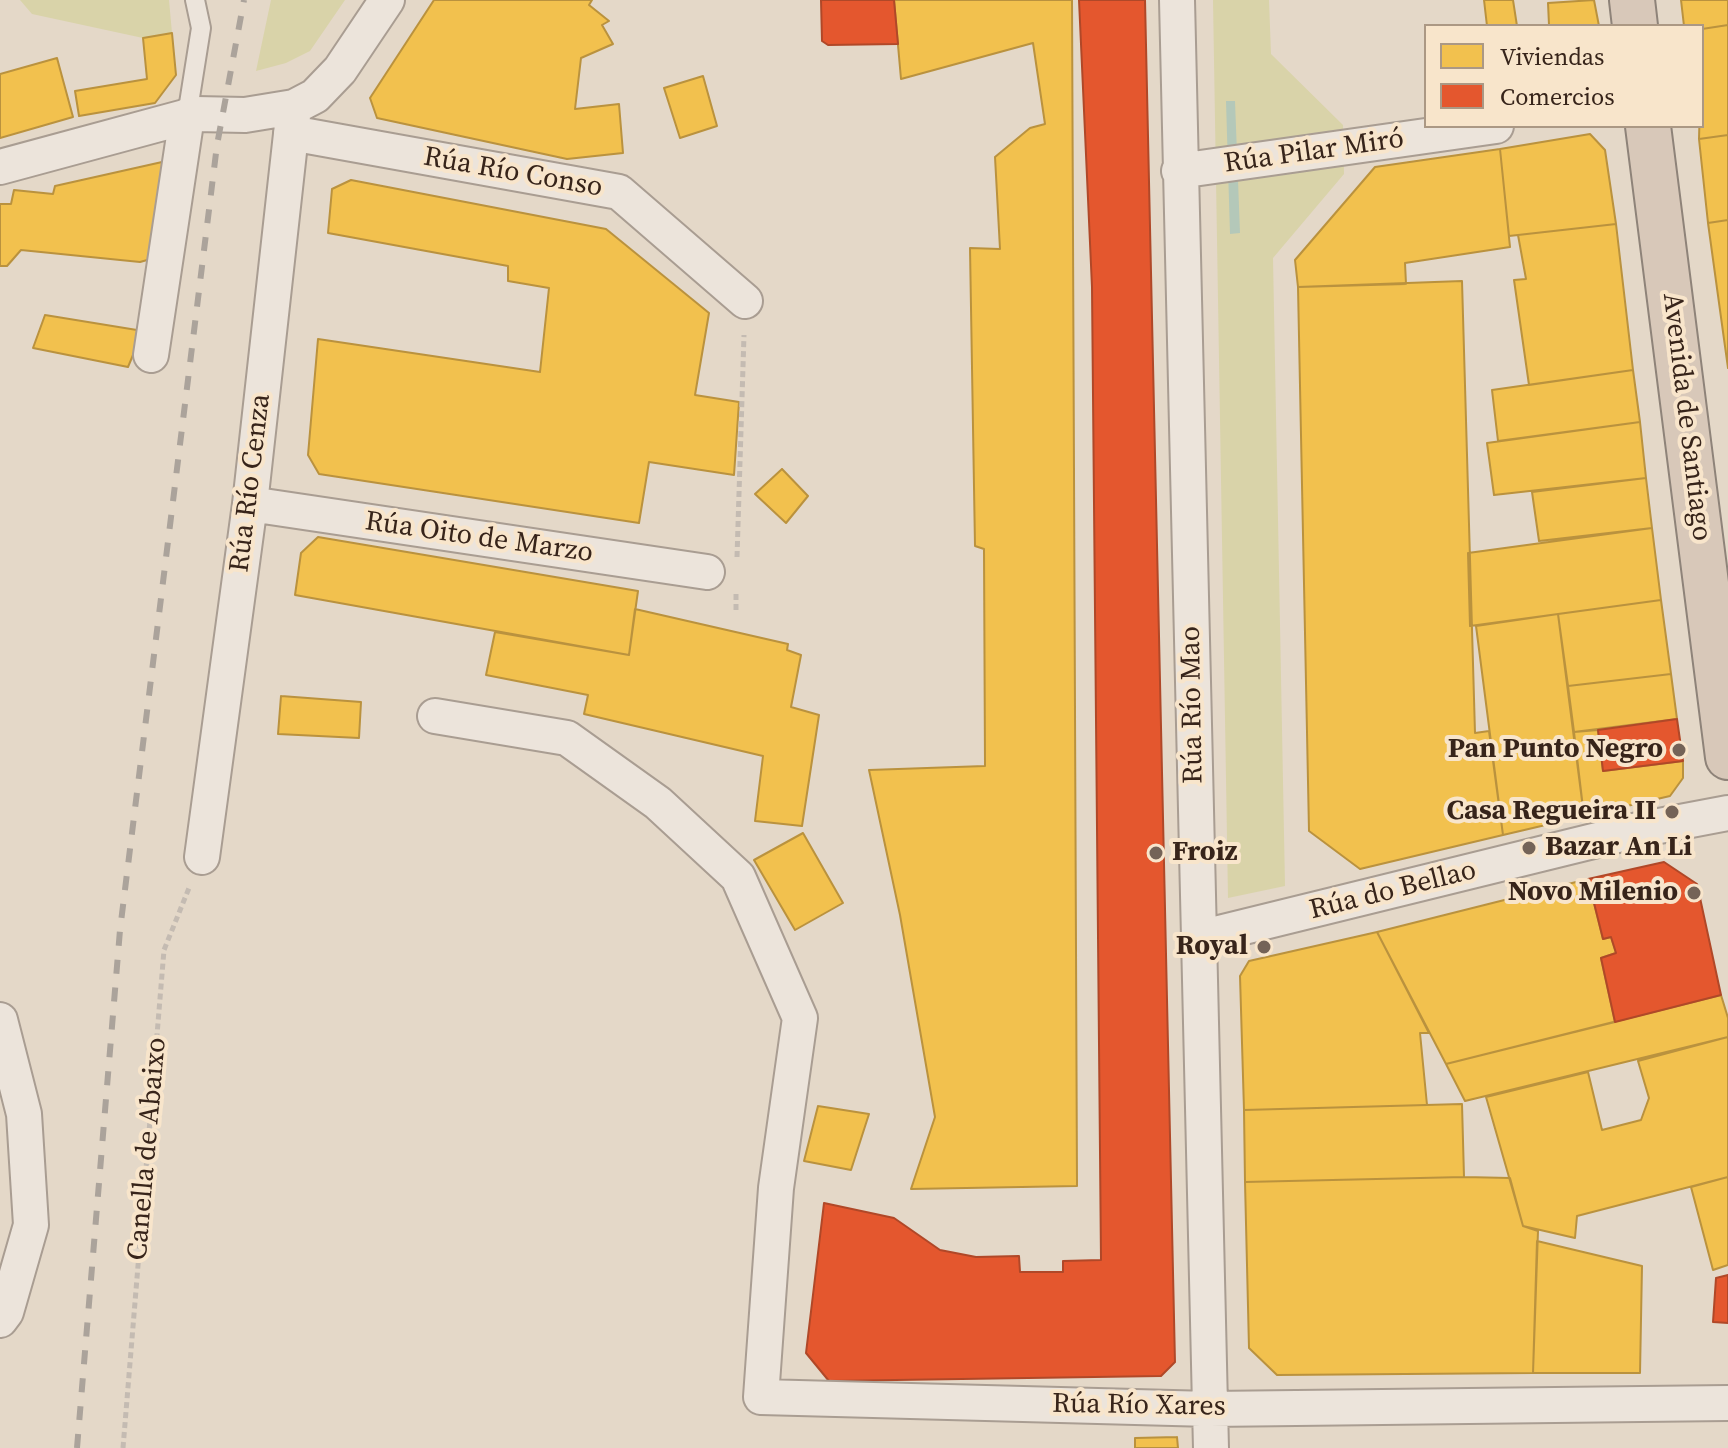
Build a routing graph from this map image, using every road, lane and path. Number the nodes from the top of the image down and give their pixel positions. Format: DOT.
graph roads {
  1 [pos="195,0"];
  2 [pos="387,0"];
  3 [pos="1177,0"];
  4 [pos="1632,0"];
  5 [pos="1635,24"];
  6 [pos="187,116"];
  7 [pos="292,120"];
  8 [pos="1482,128"];
  9 [pos="1648,128"];
  10 [pos="0,167"];
  11 [pos="1179,171"];
  12 [pos="745,301"];
  13 [pos="151,355"];
  14 [pos="250,504"];
  15 [pos="727,572"];
  16 [pos="736,610"];
  17 [pos="435,716"];
  18 [pos="1728,757"];
  19 [pos="1728,813"];
  20 [pos="202,857"];
  21 [pos="1199,938"];
  22 [pos="0,1020"];
  23 [pos="14,1166"];
  24 [pos="2,1314"];
  25 [pos="1728,1403"];
  26 [pos="1210,1409"];
  27 [pos="123,1448"];
  28 [pos="1211,1448"];
  1 -- 6 [label="lane"];
  2 -- 7 [label="street"];
  3 -- 11 [label="street, Rúa Río Mao"];
  4 -- 5 [label="highway"];
  6 -- 7 [label="street"];
  6 -- 10 [label="street"];
  6 -- 13 [label="street"];
  7 -- 12 [label="street, Rúa Río Conso"];
  7 -- 14 [label="street, Rúa Río Cenza"];
  8 -- 11 [label="street, Rúa Pilar Miró"];
  9 -- 18 [label="highway, Avenida de Santiago"];
  11 -- 21 [label="street, Rúa Río Mao"];
  12 -- 15 [label="path"];
  14 -- 15 [label="street, Rúa Oito de Marzo"];
  14 -- 20 [label="street, Rúa Río Cenza"];
  15 -- 16 [label="path"];
  17 -- 26 [label="street, Rúa Río Xares"];
  19 -- 21 [label="street, Rúa do Bellao"];
  20 -- 27 [label="path, Canella de Abaixo"];
  21 -- 26 [label="street, Rúa Río Mao"];
  22 -- 23 [label="street"];
  23 -- 24 [label="street"];
  25 -- 26 [label="street, Rúa Río Xares"];
  26 -- 28 [label="street, Rúa Río Mao"];
}
